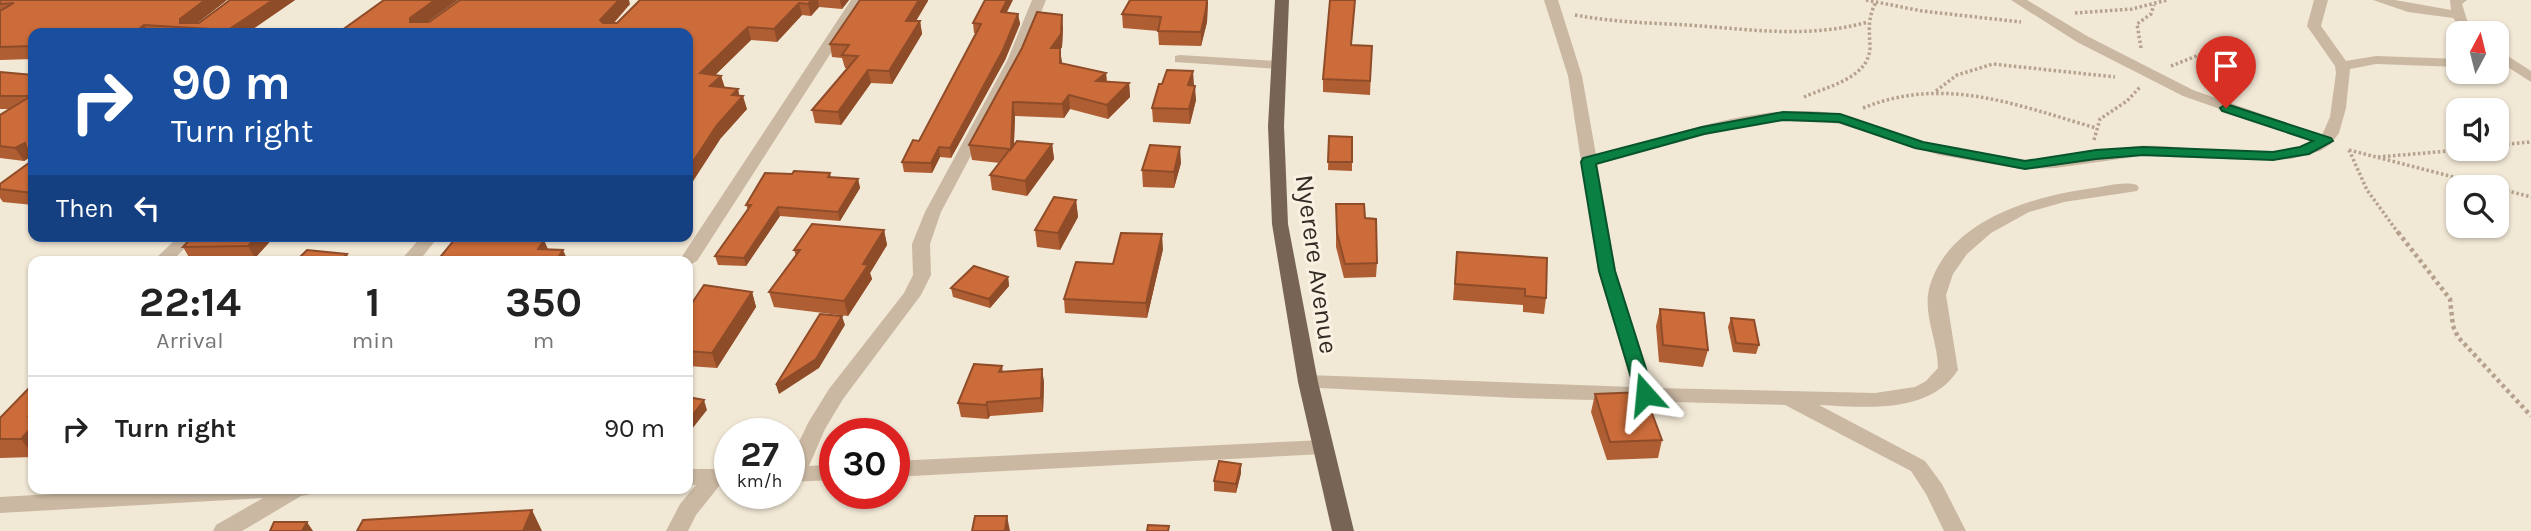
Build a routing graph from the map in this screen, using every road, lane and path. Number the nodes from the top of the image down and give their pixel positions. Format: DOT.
graph roads {
  1 [pos="858,0"];
  2 [pos="1039,0"];
  3 [pos="1282,0"];
  4 [pos="1866,0"];
  5 [pos="2018,0"];
  6 [pos="2167,0"];
  7 [pos="2321,0"];
  8 [pos="2380,0"];
  9 [pos="2460,0"];
  10 [pos="1876,2"];
  11 [pos="1552,5"];
  12 [pos="2154,5"];
  13 [pos="2458,15"];
  14 [pos="2048,18"];
  15 [pos="2463,21"];
  16 [pos="1868,22"];
  17 [pos="2025,23"];
  18 [pos="2232,42"];
  19 [pos="1180,59"];
  20 [pos="2510,62"];
  21 [pos="2446,63"];
  22 [pos="1278,65"];
  23 [pos="2342,66"];
  24 [pos="2510,67"];
  25 [pos="2518,68"];
  26 [pos="2154,74"];
  27 [pos="2531,78"];
  28 [pos="2124,79"];
  29 [pos="2135,80"];
  30 [pos="1936,92"];
  31 [pos="1797,101"];
  32 [pos="1840,118"];
  33 [pos="2096,128"];
  34 [pos="2326,141"];
  35 [pos="2531,142"];
  36 [pos="2509,144"];
  37 [pos="2349,150"];
  38 [pos="2446,151"];
  39 [pos="2096,155"];
  40 [pos="2371,158"];
  41 [pos="1588,162"];
  42 [pos="2446,176"];
  43 [pos="2131,188"];
  44 [pos="2509,192"];
  45 [pos="2531,197"];
  46 [pos="183,242"];
  47 [pos="426,242"];
  48 [pos="167,256"];
  49 [pos="413,256"];
  50 [pos="691,256"];
  51 [pos="1308,382"];
  52 [pos="1645,394"];
  53 [pos="1789,398"];
  54 [pos="2531,416"];
  55 [pos="1323,447"];
  56 [pos="805,448"];
  57 [pos="910,468"];
  58 [pos="693,477"];
  59 [pos="714,477"];
  60 [pos="714,485"];
  61 [pos="173,494"];
  62 [pos="288,494"];
  63 [pos="0,505"];
  64 [pos="224,531"];
  65 [pos="677,531"];
  66 [pos="1343,531"];
  67 [pos="1955,531"];
  1 -- 50 [label="street"];
  2 -- 56 [label="street"];
  3 -- 22 [label="main road, Nyerere Avenue"];
  4 -- 10 [label="path"];
  5 -- 14 [label="street"];
  6 -- 12 [label="path"];
  7 -- 23 [label="street"];
  8 -- 13 [label="street"];
  9 -- 13 [label="street"];
  10 -- 16 [label="path"];
  10 -- 17 [label="path"];
  11 -- 16 [label="path"];
  11 -- 41 [label="street"];
  12 -- 14 [label="path"];
  12 -- 26 [label="path"];
  13 -- 15 [label="street"];
  14 -- 26 [label="street"];
  16 -- 31 [label="path"];
  18 -- 26 [label="path"];
  19 -- 22 [label="street"];
  20 -- 25 [label="street"];
  21 -- 23 [label="street"];
  22 -- 51 [label="main road, Nyerere Avenue"];
  23 -- 34 [label="street"];
  24 -- 25 [label="street"];
  25 -- 27 [label="street"];
  26 -- 34 [label="street"];
  28 -- 30 [label="path"];
  29 -- 33 [label="path"];
  30 -- 32 [label="path"];
  30 -- 33 [label="path"];
  32 -- 39 [label="street"];
  32 -- 41 [label="street"];
  33 -- 39 [label="path"];
  34 -- 37 [label="path"];
  34 -- 39 [label="street"];
  35 -- 36 [label="path"];
  37 -- 40 [label="path"];
  37 -- 54 [label="path"];
  38 -- 40 [label="path"];
  40 -- 42 [label="path"];
  41 -- 52 [label="street"];
  43 -- 53 [label="street"];
  44 -- 45 [label="path"];
  46 -- 48 [label="street"];
  47 -- 49 [label="street"];
  51 -- 52 [label="street"];
  51 -- 55 [label="main road, Nyerere Avenue"];
  52 -- 53 [label="street"];
  53 -- 67 [label="street"];
  55 -- 57 [label="street"];
  55 -- 66 [label="main road, Nyerere Avenue"];
  58 -- 59 [label="street"];
  60 -- 65 [label="street"];
  61 -- 63 [label="street"];
  62 -- 64 [label="street"];
}
